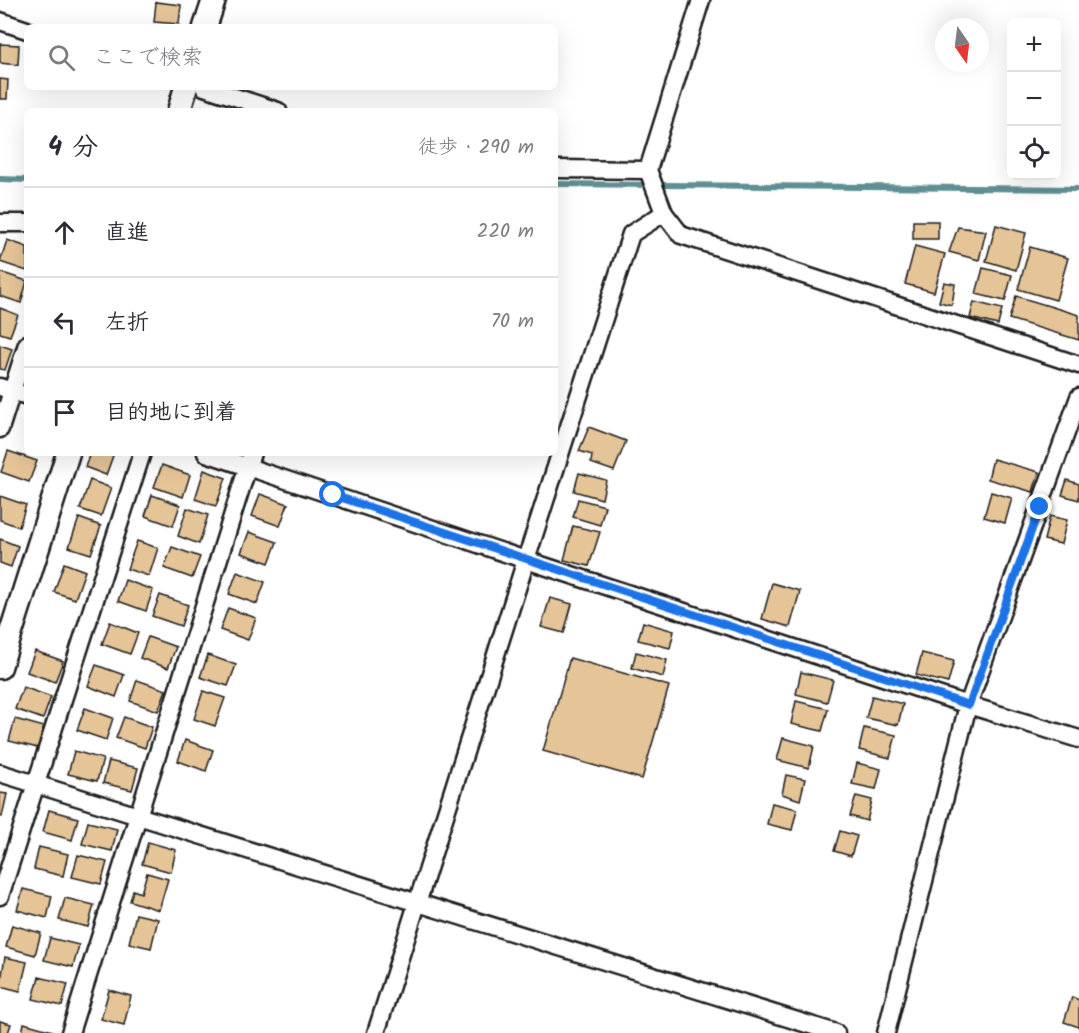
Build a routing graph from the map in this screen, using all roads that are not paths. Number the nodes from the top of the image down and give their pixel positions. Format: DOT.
graph roads {
  1 [pos="214,0"];
  2 [pos="701,0"];
  3 [pos="0,21"];
  4 [pos="206,24"];
  5 [pos="24,29"];
  6 [pos="185,90"];
  7 [pos="213,90"];
  8 [pos="180,108"];
  9 [pos="269,108"];
  10 [pos="558,169"];
  11 [pos="648,170"];
  12 [pos="664,213"];
  13 [pos="0,223"];
  14 [pos="24,223"];
  15 [pos="24,354"];
  16 [pos="1079,365"];
  17 [pos="13,391"];
  18 [pos="1079,397"];
  19 [pos="0,429"];
  20 [pos="67,456"];
  21 [pos="141,456"];
  22 [pos="225,456"];
  23 [pos="250,460"];
  24 [pos="526,560"];
  25 [pos="0,667"];
  26 [pos="969,705"];
  27 [pos="1079,739"];
  28 [pos="0,773"];
  29 [pos="36,784"];
  30 [pos="138,816"];
  31 [pos="0,896"];
  32 [pos="417,904"];
  33 [pos="70,1033"];
  34 [pos="376,1033"];
  35 [pos="836,1033"];
  36 [pos="886,1033"];
  1 -- 4 [label="street"];
  2 -- 11 [label="street"];
  3 -- 5 [label="street"];
  6 -- 8 [label="street"];
  7 -- 9 [label="street"];
  10 -- 11 [label="street"];
  11 -- 12 [label="street"];
  12 -- 16 [label="street"];
  12 -- 24 [label="street"];
  13 -- 14 [label="street"];
  15 -- 17 [label="street"];
  17 -- 19 [label="street"];
  18 -- 26 [label="street"];
  20 -- 25 [label="street"];
  21 -- 29 [label="street"];
  22 -- 23 [label="street"];
  23 -- 24 [label="street"];
  23 -- 30 [label="street"];
  24 -- 26 [label="street"];
  24 -- 32 [label="street"];
  26 -- 27 [label="street"];
  26 -- 36 [label="street"];
  28 -- 29 [label="street"];
  29 -- 30 [label="street"];
  29 -- 31 [label="street"];
  30 -- 32 [label="street"];
  30 -- 33 [label="street"];
  32 -- 34 [label="street"];
  32 -- 35 [label="street"];
}
